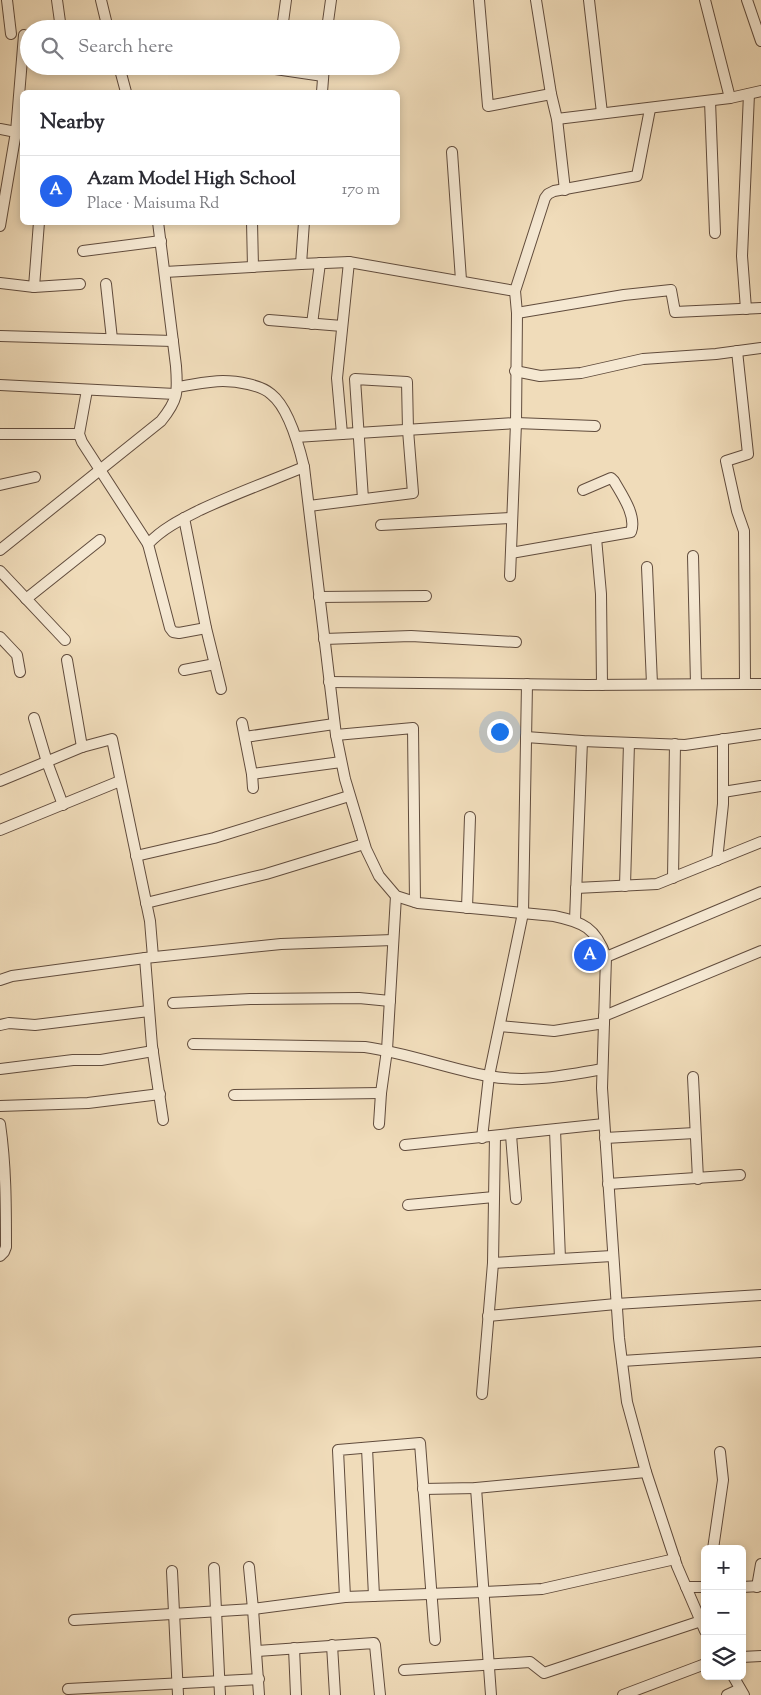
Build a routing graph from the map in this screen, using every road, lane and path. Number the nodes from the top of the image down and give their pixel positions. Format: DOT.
graph roads {
  1 [pos="7,0"];
  2 [pos="57,0"];
  3 [pos="101,0"];
  4 [pos="286,0"];
  5 [pos="331,0"];
  6 [pos="480,0"];
  7 [pos="536,0"];
  8 [pos="589,0"];
  9 [pos="705,0"];
  10 [pos="747,0"];
  11 [pos="60,20"];
  12 [pos="106,20"];
  13 [pos="283,20"];
  14 [pos="328,20"];
  15 [pos="5,34"];
  16 [pos="20,35"];
  17 [pos="761,42"];
  18 [pos="22,75"];
  19 [pos="121,75"];
  20 [pos="323,75"];
  21 [pos="21,90"];
  22 [pos="125,90"];
  23 [pos="322,90"];
  24 [pos="761,91"];
  25 [pos="551,94"];
  26 [pos="748,94"];
  27 [pos="20,97"];
  28 [pos="730,98"];
  29 [pos="710,101"];
  30 [pos="650,109"];
  31 [pos="602,113"];
  32 [pos="557,119"];
  33 [pos="0,130"];
  34 [pos="16,132"];
  35 [pos="452,152"];
  36 [pos="4,181"];
  37 [pos="565,190"];
  38 [pos="39,225"];
  39 [pos="158,225"];
  40 [pos="252,225"];
  41 [pos="304,225"];
  42 [pos="0,226"];
  43 [pos="715,234"];
  44 [pos="161,241"];
  45 [pos="83,251"];
  46 [pos="349,262"];
  47 [pos="320,263"];
  48 [pos="301,264"];
  49 [pos="253,267"];
  50 [pos="165,272"];
  51 [pos="461,280"];
  52 [pos="0,283"];
  53 [pos="80,284"];
  54 [pos="106,284"];
  55 [pos="34,287"];
  56 [pos="515,291"];
  57 [pos="761,308"];
  58 [pos="746,309"];
  59 [pos="517,313"];
  60 [pos="269,320"];
  61 [pos="312,324"];
  62 [pos="342,326"];
  63 [pos="0,336"];
  64 [pos="112,339"];
  65 [pos="173,341"];
  66 [pos="761,348"];
  67 [pos="737,351"];
  68 [pos="515,371"];
  69 [pos="0,385"];
  70 [pos="87,390"];
  71 [pos="176,390"];
  72 [pos="516,423"];
  73 [pos="595,426"];
  74 [pos="408,430"];
  75 [pos="358,433"];
  76 [pos="0,434"];
  77 [pos="80,434"];
  78 [pos="342,434"];
  79 [pos="296,437"];
  80 [pos="304,467"];
  81 [pos="99,470"];
  82 [pos="35,477"];
  83 [pos="0,485"];
  84 [pos="583,490"];
  85 [pos="363,499"];
  86 [pos="309,506"];
  87 [pos="184,518"];
  88 [pos="512,518"];
  89 [pos="381,525"];
  90 [pos="596,538"];
  91 [pos="100,540"];
  92 [pos="148,544"];
  93 [pos="1,548"];
  94 [pos="511,553"];
  95 [pos="693,556"];
  96 [pos="647,567"];
  97 [pos="0,571"];
  98 [pos="510,576"];
  99 [pos="426,596"];
  100 [pos="319,597"];
  101 [pos="26,599"];
  102 [pos="206,628"];
  103 [pos="0,637"];
  104 [pos="324,639"];
  105 [pos="65,640"];
  106 [pos="516,642"];
  107 [pos="67,660"];
  108 [pos="215,664"];
  109 [pos="184,670"];
  110 [pos="20,672"];
  111 [pos="330,682"];
  112 [pos="527,684"];
  113 [pos="652,684"];
  114 [pos="696,684"];
  115 [pos="744,684"];
  116 [pos="761,684"];
  117 [pos="602,685"];
  118 [pos="221,689"];
  119 [pos="34,718"];
  120 [pos="242,723"];
  121 [pos="335,730"];
  122 [pos="761,734"];
  123 [pos="245,736"];
  124 [pos="526,737"];
  125 [pos="723,739"];
  126 [pos="582,741"];
  127 [pos="629,743"];
  128 [pos="675,744"];
  129 [pos="82,747"];
  130 [pos="47,762"];
  131 [pos="341,762"];
  132 [pos="252,774"];
  133 [pos="0,781"];
  134 [pos="120,781"];
  135 [pos="761,786"];
  136 [pos="253,788"];
  137 [pos="723,792"];
  138 [pos="349,796"];
  139 [pos="63,804"];
  140 [pos="470,818"];
  141 [pos="0,830"];
  142 [pos="761,842"];
  143 [pos="364,844"];
  144 [pos="136,856"];
  145 [pos="717,860"];
  146 [pos="673,878"];
  147 [pos="625,886"];
  148 [pos="576,888"];
  149 [pos="761,892"];
  150 [pos="396,896"];
  151 [pos="415,902"];
  152 [pos="146,903"];
  153 [pos="467,908"];
  154 [pos="523,913"];
  155 [pos="575,920"];
  156 [pos="393,940"];
  157 [pos="761,951"];
  158 [pos="149,957"];
  159 [pos="606,957"];
  160 [pos="0,980"];
  161 [pos="390,1001"];
  162 [pos="173,1003"];
  163 [pos="150,1011"];
  164 [pos="604,1019"];
  165 [pos="0,1026"];
  166 [pos="500,1026"];
  167 [pos="193,1044"];
  168 [pos="387,1050"];
  169 [pos="153,1051"];
  170 [pos="0,1068"];
  171 [pos="602,1069"];
  172 [pos="489,1076"];
  173 [pos="693,1077"];
  174 [pos="381,1093"];
  175 [pos="160,1094"];
  176 [pos="234,1095"];
  177 [pos="0,1106"];
  178 [pos="163,1120"];
  179 [pos="0,1124"];
  180 [pos="379,1124"];
  181 [pos="604,1124"];
  182 [pos="555,1130"];
  183 [pos="695,1133"];
  184 [pos="511,1134"];
  185 [pos="495,1136"];
  186 [pos="482,1138"];
  187 [pos="605,1138"];
  188 [pos="405,1145"];
  189 [pos="740,1175"];
  190 [pos="698,1179"];
  191 [pos="608,1184"];
  192 [pos="494,1197"];
  193 [pos="516,1199"];
  194 [pos="408,1204"];
  195 [pos="3,1212"];
  196 [pos="0,1256"];
  197 [pos="612,1256"];
  198 [pos="560,1259"];
  199 [pos="493,1263"];
  200 [pos="761,1295"];
  201 [pos="616,1304"];
  202 [pos="488,1316"];
  203 [pos="761,1352"];
  204 [pos="622,1361"];
  205 [pos="482,1394"];
  206 [pos="367,1448"];
  207 [pos="720,1452"];
  208 [pos="646,1472"];
  209 [pos="476,1488"];
  210 [pos="423,1489"];
  211 [pos="715,1545"];
  212 [pos="675,1559"];
  213 [pos="761,1564"];
  214 [pos="249,1567"];
  215 [pos="214,1568"];
  216 [pos="172,1571"];
  217 [pos="759,1586"];
  218 [pos="686,1587"];
  219 [pos="701,1587"];
  220 [pos="746,1587"];
  221 [pos="484,1592"];
  222 [pos="432,1594"];
  223 [pos="374,1596"];
  224 [pos="345,1597"];
  225 [pos="253,1609"];
  226 [pos="216,1611"];
  227 [pos="174,1614"];
  228 [pos="74,1620"];
  229 [pos="700,1621"];
  230 [pos="435,1640"];
  231 [pos="332,1645"];
  232 [pos="294,1648"];
  233 [pos="257,1651"];
  234 [pos="761,1656"];
  235 [pos="746,1657"];
  236 [pos="488,1664"];
  237 [pos="701,1666"];
  238 [pos="404,1670"];
  239 [pos="259,1680"];
  240 [pos="735,1680"];
  241 [pos="219,1681"];
  242 [pos="177,1683"];
  243 [pos="68,1688"];
  244 [pos="742,1692"];
  245 [pos="178,1695"];
  246 [pos="220,1695"];
  247 [pos="260,1695"];
  248 [pos="296,1695"];
  249 [pos="335,1695"];
  250 [pos="380,1695"];
  251 [pos="491,1695"];
  252 [pos="623,1695"];
  253 [pos="727,1695"];
  1 -- 15 [label="street"];
  2 -- 11 [label="street"];
  3 -- 12 [label="street"];
  4 -- 13 [label="street"];
  5 -- 14 [label="street"];
  6 -- 25 [label="street"];
  7 -- 25 [label="street"];
  8 -- 31 [label="street"];
  9 -- 28 [label="street"];
  10 -- 17 [label="street"];
  15 -- 16 [label="street"];
  18 -- 21 [label="street"];
  19 -- 22 [label="street"];
  20 -- 23 [label="street"];
  24 -- 26 [label="street"];
  25 -- 32 [label="street"];
  26 -- 28 [label="street"];
  26 -- 58 [label="street"];
  27 -- 34 [label="street"];
  28 -- 29 [label="street"];
  29 -- 30 [label="street"];
  29 -- 43 [label="street"];
  30 -- 31 [label="street"];
  30 -- 37 [label="street"];
  31 -- 32 [label="street"];
  32 -- 37 [label="street"];
  33 -- 34 [label="street"];
  34 -- 36 [label="street"];
  35 -- 51 [label="street"];
  36 -- 42 [label="street"];
  37 -- 56 [label="street"];
  38 -- 55 [label="street"];
  39 -- 44 [label="street"];
  40 -- 49 [label="street"];
  41 -- 48 [label="street"];
  44 -- 45 [label="street"];
  44 -- 50 [label="street"];
  46 -- 47 [label="street"];
  46 -- 51 [label="street"];
  46 -- 62 [label="street"];
  47 -- 48 [label="street"];
  47 -- 61 [label="street"];
  48 -- 49 [label="street"];
  49 -- 50 [label="street"];
  50 -- 65 [label="street"];
  51 -- 56 [label="street"];
  52 -- 55 [label="street"];
  53 -- 55 [label="street"];
  54 -- 64 [label="street"];
  56 -- 59 [label="street"];
  57 -- 58 [label="street"];
  58 -- 59 [label="street"];
  59 -- 68 [label="street"];
  60 -- 61 [label="street"];
  61 -- 62 [label="street"];
  62 -- 78 [label="street"];
  63 -- 64 [label="street"];
  64 -- 65 [label="street"];
  65 -- 71 [label="street"];
  66 -- 67 [label="street"];
  67 -- 68 [label="street"];
  67 -- 115 [label="street"];
  68 -- 72 [label="street"];
  69 -- 70 [label="street"];
  70 -- 71 [label="street"];
  70 -- 77 [label="street"];
  71 -- 79 [label="street"];
  71 -- 81 [label="street"];
  72 -- 73 [label="street"];
  72 -- 74 [label="street"];
  72 -- 88 [label="street"];
  74 -- 75 [label="street"];
  74 -- 75 [label="street"];
  74 -- 85 [label="street"];
  75 -- 78 [label="street"];
  75 -- 85 [label="street"];
  76 -- 77 [label="street"];
  77 -- 81 [label="street"];
  78 -- 79 [label="street"];
  79 -- 80 [label="street"];
  80 -- 86 [label="street"];
  80 -- 87 [label="street"];
  81 -- 92 [label="street"];
  81 -- 93 [label="street"];
  82 -- 83 [label="street"];
  84 -- 90 [label="street"];
  85 -- 86 [label="street"];
  86 -- 100 [label="street"];
  87 -- 92 [label="street"];
  87 -- 102 [label="street"];
  88 -- 89 [label="street"];
  88 -- 94 [label="street"];
  90 -- 94 [label="street"];
  90 -- 117 [label="street"];
  91 -- 101 [label="street"];
  92 -- 102 [label="street"];
  94 -- 98 [label="street"];
  95 -- 114 [label="street"];
  96 -- 113 [label="street"];
  97 -- 101 [label="street"];
  99 -- 100 [label="street"];
  100 -- 104 [label="street"];
  101 -- 105 [label="street"];
  102 -- 108 [label="street"];
  103 -- 110 [label="street"];
  104 -- 106 [label="street"];
  104 -- 111 [label="street"];
  107 -- 129 [label="street"];
  108 -- 109 [label="street"];
  108 -- 118 [label="street"];
  111 -- 112 [label="street"];
  111 -- 121 [label="street"];
  112 -- 117 [label="street"];
  112 -- 124 [label="street"];
  113 -- 114 [label="street"];
  113 -- 117 [label="street"];
  114 -- 115 [label="street"];
  115 -- 116 [label="street"];
  119 -- 130 [label="street"];
  120 -- 123 [label="street"];
  121 -- 123 [label="street"];
  121 -- 131 [label="street"];
  121 -- 151 [label="street"];
  122 -- 125 [label="street"];
  123 -- 132 [label="street"];
  124 -- 126 [label="street"];
  124 -- 154 [label="street"];
  125 -- 128 [label="street"];
  125 -- 137 [label="street"];
  126 -- 127 [label="street"];
  126 -- 148 [label="street"];
  127 -- 128 [label="street"];
  127 -- 147 [label="street"];
  128 -- 146 [label="street"];
  129 -- 130 [label="street"];
  129 -- 134 [label="street"];
  130 -- 133 [label="street"];
  130 -- 139 [label="street"];
  131 -- 132 [label="street"];
  131 -- 138 [label="street"];
  132 -- 136 [label="street"];
  134 -- 139 [label="street"];
  134 -- 144 [label="street"];
  135 -- 137 [label="street"];
  137 -- 145 [label="street"];
  138 -- 143 [label="street"];
  138 -- 144 [label="street"];
  139 -- 141 [label="street"];
  140 -- 153 [label="street"];
  142 -- 145 [label="street"];
  143 -- 150 [label="street"];
  143 -- 152 [label="street"];
  144 -- 152 [label="street"];
  145 -- 146 [label="street"];
  146 -- 147 [label="street"];
  147 -- 148 [label="street"];
  148 -- 155 [label="street"];
  149 -- 159 [label="street"];
  150 -- 151 [label="street"];
  150 -- 156 [label="street"];
  151 -- 153 [label="street"];
  152 -- 158 [label="street"];
  153 -- 154 [label="street"];
  154 -- 155 [label="street"];
  154 -- 166 [label="street"];
  155 -- 159 [label="street"];
  156 -- 158 [label="street"];
  156 -- 161 [label="street"];
  157 -- 164 [label="street"];
  158 -- 160 [label="street"];
  158 -- 163 [label="street"];
  159 -- 164 [label="street"];
  161 -- 162 [label="street"];
  161 -- 168 [label="street"];
  163 -- 165 [label="street"];
  163 -- 169 [label="street"];
  164 -- 166 [label="street"];
  164 -- 171 [label="street"];
  166 -- 172 [label="street"];
  167 -- 168 [label="street"];
  168 -- 172 [label="street"];
  168 -- 174 [label="street"];
  169 -- 170 [label="street"];
  169 -- 175 [label="street"];
  171 -- 172 [label="street"];
  171 -- 181 [label="street"];
  172 -- 186 [label="street"];
  173 -- 183 [label="street"];
  174 -- 176 [label="street"];
  174 -- 180 [label="street"];
  175 -- 177 [label="street"];
  175 -- 178 [label="street"];
  179 -- 195 [label="street"];
  181 -- 182 [label="street"];
  181 -- 187 [label="street"];
  182 -- 184 [label="street"];
  182 -- 198 [label="street"];
  183 -- 187 [label="street"];
  183 -- 190 [label="street"];
  184 -- 185 [label="street"];
  184 -- 193 [label="street"];
  185 -- 186 [label="street"];
  185 -- 192 [label="street"];
  186 -- 188 [label="street"];
  187 -- 191 [label="street"];
  189 -- 190 [label="street"];
  190 -- 191 [label="street"];
  191 -- 197 [label="street"];
  192 -- 194 [label="street"];
  192 -- 199 [label="street"];
  195 -- 196 [label="street"];
  197 -- 198 [label="street"];
  197 -- 201 [label="street"];
  198 -- 199 [label="street"];
  199 -- 202 [label="street"];
  200 -- 201 [label="street"];
  201 -- 202 [label="street"];
  201 -- 204 [label="street"];
  202 -- 205 [label="street"];
  203 -- 204 [label="street"];
  204 -- 208 [label="street"];
  206 -- 210 [label="street"];
  206 -- 223 [label="street"];
  206 -- 224 [label="street"];
  207 -- 211 [label="street"];
  208 -- 209 [label="street"];
  208 -- 212 [label="street"];
  209 -- 210 [label="street"];
  209 -- 221 [label="street"];
  210 -- 222 [label="street"];
  212 -- 218 [label="street"];
  212 -- 221 [label="street"];
  213 -- 217 [label="street"];
  214 -- 225 [label="street"];
  215 -- 226 [label="street"];
  216 -- 227 [label="street"];
  217 -- 220 [label="street"];
  218 -- 219 [label="street"];
  218 -- 229 [label="street"];
  221 -- 222 [label="street"];
  221 -- 236 [label="street"];
  222 -- 223 [label="street"];
  222 -- 230 [label="street"];
  223 -- 224 [label="street"];
  224 -- 225 [label="street"];
  225 -- 226 [label="street"];
  225 -- 233 [label="street"];
  226 -- 227 [label="street"];
  226 -- 241 [label="street"];
  227 -- 228 [label="street"];
  227 -- 242 [label="street"];
  229 -- 236 [label="street"];
  231 -- 232 [label="street"];
  231 -- 249 [label="street"];
  231 -- 250 [label="street"];
  232 -- 233 [label="street"];
  232 -- 248 [label="street"];
  233 -- 239 [label="street"];
  234 -- 235 [label="street"];
  236 -- 238 [label="street"];
  236 -- 251 [label="street"];
  237 -- 252 [label="street"];
  239 -- 241 [label="street"];
  239 -- 247 [label="street"];
  240 -- 244 [label="street"];
  241 -- 242 [label="street"];
  241 -- 246 [label="street"];
  242 -- 243 [label="street"];
  242 -- 245 [label="street"];
  244 -- 253 [label="street"];
}
